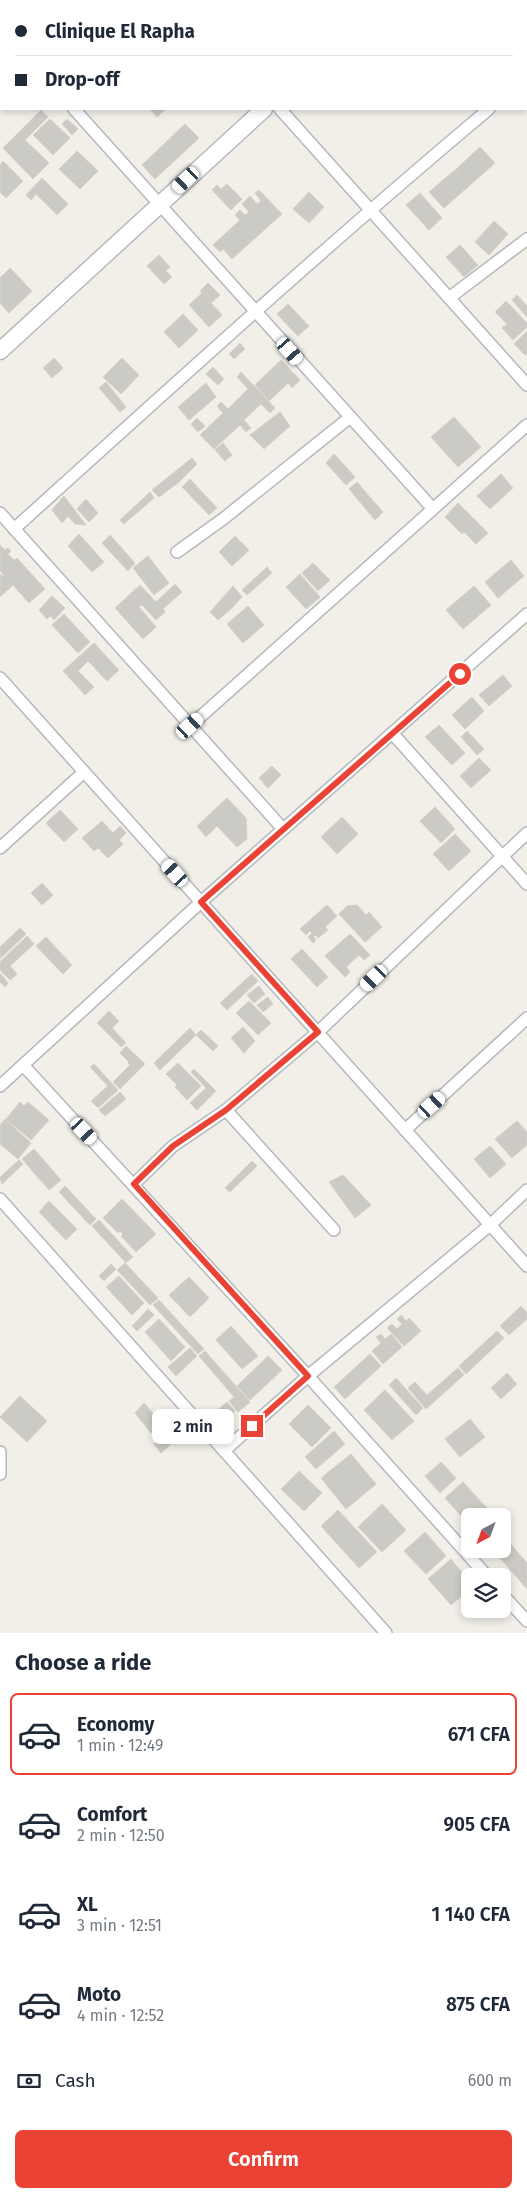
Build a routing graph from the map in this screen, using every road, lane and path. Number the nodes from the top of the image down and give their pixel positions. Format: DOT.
graph roads {
  1 [pos="75,110"];
  2 [pos="263,110"];
  3 [pos="281,110"];
  4 [pos="489,110"];
  5 [pos="160,204"];
  6 [pos="370,209"];
  7 [pos="527,239"];
  8 [pos="449,298"];
  9 [pos="255,310"];
  10 [pos="0,351"];
  11 [pos="527,384"];
  12 [pos="349,418"];
  13 [pos="527,425"];
  14 [pos="433,509"];
  15 [pos="0,513"];
  16 [pos="14,529"];
  17 [pos="177,552"];
  18 [pos="527,614"];
  19 [pos="0,678"];
  20 [pos="190,726"];
  21 [pos="393,734"];
  22 [pos="84,772"];
  23 [pos="283,829"];
  24 [pos="527,833"];
  25 [pos="0,848"];
  26 [pos="502,855"];
  27 [pos="527,884"];
  28 [pos="201,902"];
  29 [pos="527,1018"];
  30 [pos="318,1032"];
  31 [pos="23,1065"];
  32 [pos="0,1086"];
  33 [pos="226,1110"];
  34 [pos="405,1130"];
  35 [pos="134,1184"];
  36 [pos="527,1190"];
  37 [pos="0,1199"];
  38 [pos="490,1225"];
  39 [pos="334,1230"];
  40 [pos="527,1266"];
  41 [pos="308,1376"];
  42 [pos="224,1451"];
  43 [pos="0,1452"];
  44 [pos="0,1474"];
  45 [pos="480,1568"];
  46 [pos="511,1604"];
  47 [pos="527,1621"];
  48 [pos="386,1633"];
  1 -- 5 [label="street"];
  2 -- 5 [label="street"];
  3 -- 6 [label="street"];
  4 -- 6 [label="street"];
  5 -- 9 [label="street"];
  5 -- 10 [label="street"];
  6 -- 8 [label="street"];
  6 -- 9 [label="street"];
  7 -- 8 [label="street"];
  8 -- 11 [label="street"];
  9 -- 12 [label="street"];
  9 -- 16 [label="street"];
  12 -- 14 [label="street"];
  12 -- 17 [label="street"];
  13 -- 14 [label="street"];
  14 -- 20 [label="street"];
  15 -- 16 [label="street"];
  16 -- 20 [label="street"];
  18 -- 21 [label="street"];
  19 -- 22 [label="street"];
  20 -- 23 [label="street"];
  21 -- 23 [label="street"];
  21 -- 26 [label="street"];
  22 -- 25 [label="street"];
  22 -- 28 [label="street"];
  23 -- 28 [label="street"];
  24 -- 26 [label="street"];
  26 -- 27 [label="street"];
  26 -- 30 [label="street"];
  28 -- 30 [label="street"];
  28 -- 31 [label="street"];
  29 -- 34 [label="street"];
  30 -- 33 [label="street"];
  30 -- 34 [label="street"];
  31 -- 32 [label="street"];
  31 -- 35 [label="street"];
  33 -- 35 [label="street"];
  33 -- 39 [label="street"];
  34 -- 38 [label="street"];
  35 -- 41 [label="street"];
  36 -- 38 [label="street"];
  37 -- 42 [label="street"];
  38 -- 40 [label="street"];
  38 -- 41 [label="street"];
  41 -- 42 [label="street"];
  41 -- 45 [label="street"];
  42 -- 48 [label="street"];
  43 -- 44 [label="street"];
  46 -- 47 [label="street"];
}
